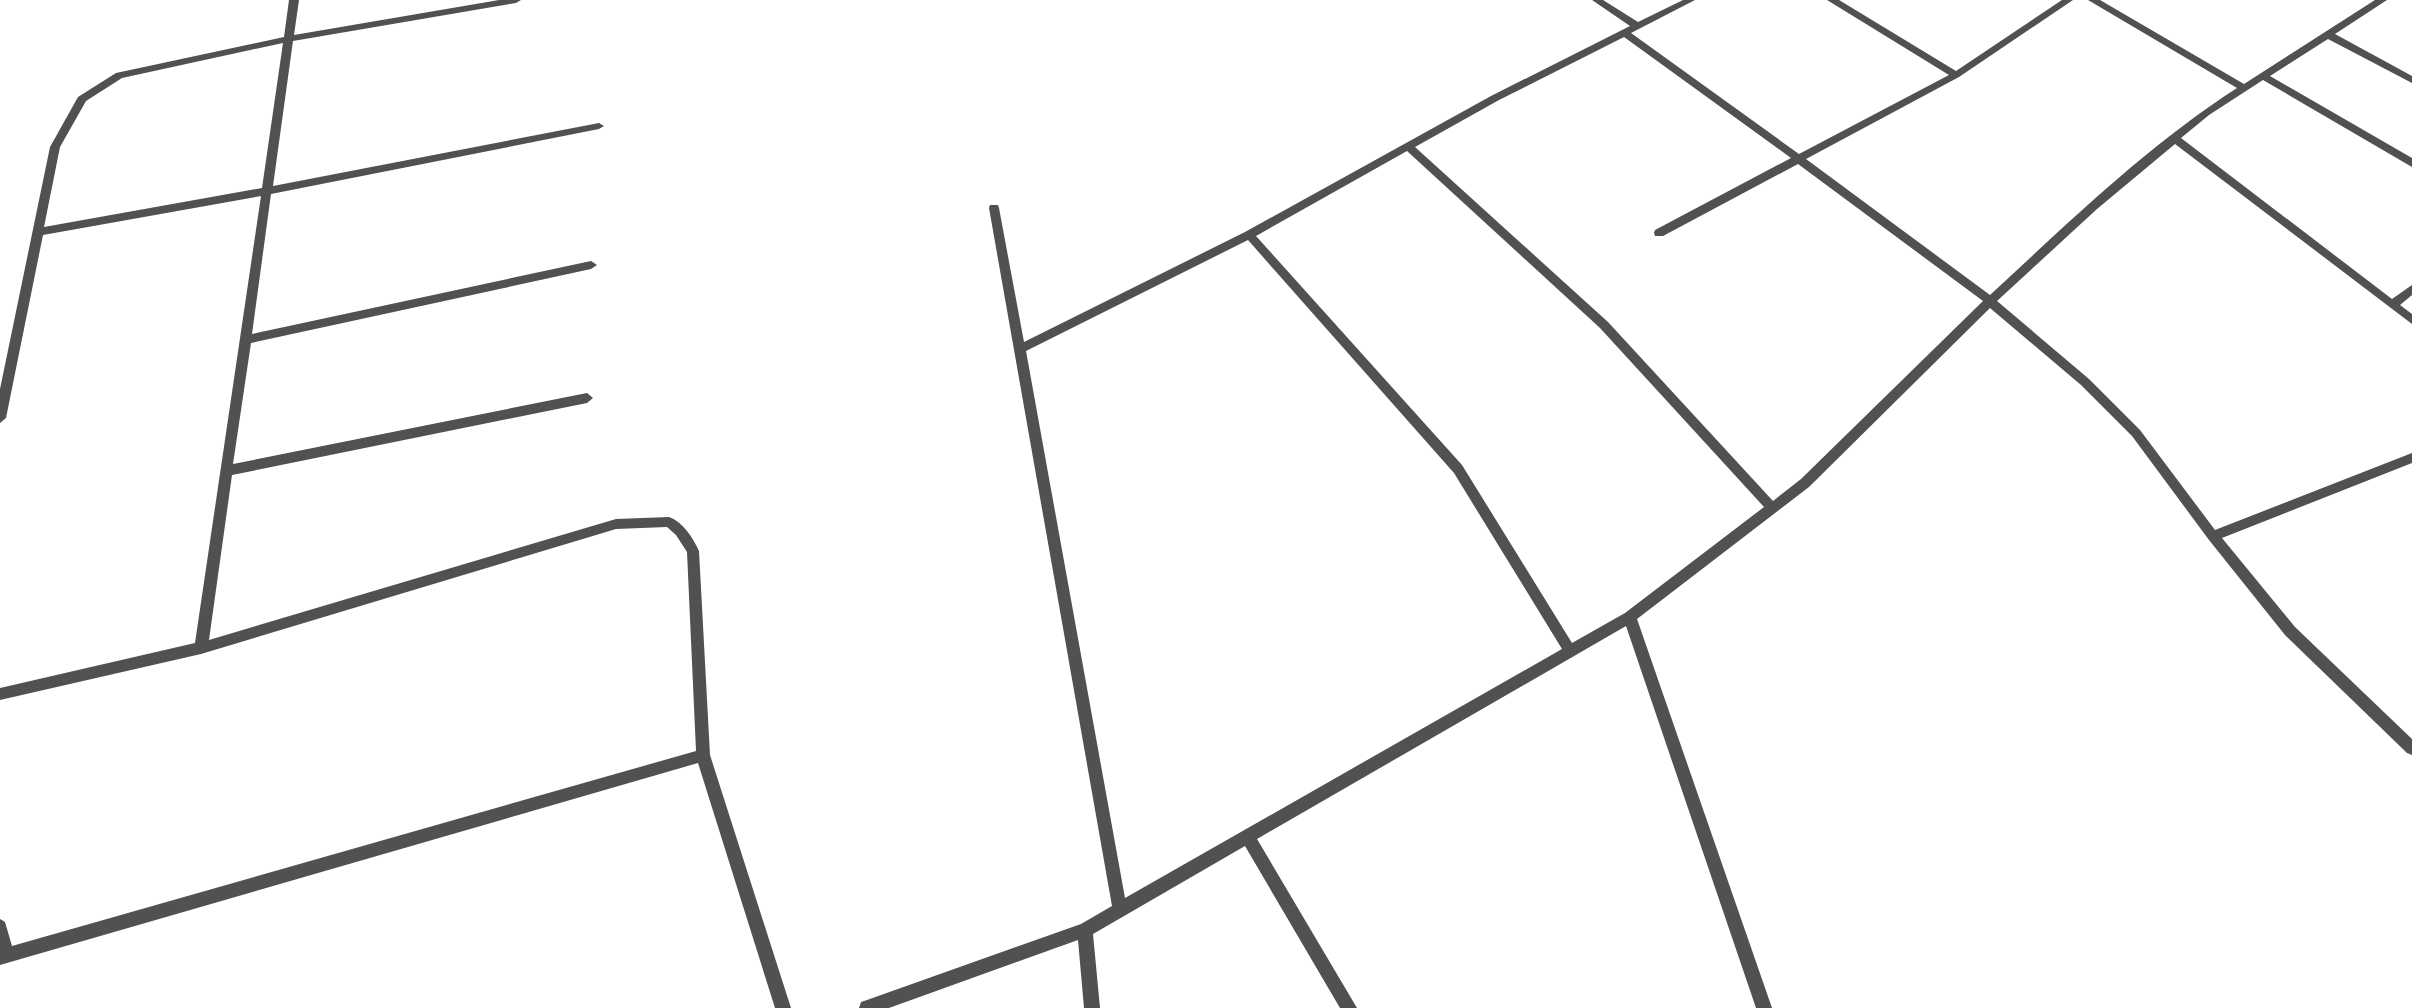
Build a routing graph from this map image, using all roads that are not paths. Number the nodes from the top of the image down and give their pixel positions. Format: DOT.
graph roads {
  1 [pos="294,0"];
  2 [pos="516,0"];
  3 [pos="1597,0"];
  4 [pos="1690,0"];
  5 [pos="1832,0"];
  6 [pos="2068,0"];
  7 [pos="2093,0"];
  8 [pos="2382,0"];
  9 [pos="1637,26"];
  10 [pos="1624,33"];
  11 [pos="2327,34"];
  12 [pos="288,39"];
  13 [pos="1956,75"];
  14 [pos="2263,76"];
  15 [pos="2412,80"];
  16 [pos="2244,88"];
  17 [pos="599,126"];
  18 [pos="2174,138"];
  19 [pos="1409,147"];
  20 [pos="1799,159"];
  21 [pos="2412,162"];
  22 [pos="266,191"];
  23 [pos="994,208"];
  24 [pos="38,232"];
  25 [pos="1659,233"];
  26 [pos="1250,235"];
  27 [pos="591,265"];
  28 [pos="2412,289"];
  29 [pos="1990,301"];
  30 [pos="2394,304"];
  31 [pos="2412,320"];
  32 [pos="244,340"];
  33 [pos="1018,350"];
  34 [pos="587,398"];
  35 [pos="0,418"];
  36 [pos="2412,458"];
  37 [pos="226,470"];
  38 [pos="1772,508"];
  39 [pos="2212,536"];
  40 [pos="1630,617"];
  41 [pos="201,648"];
  42 [pos="1570,651"];
  43 [pos="0,694"];
  44 [pos="2412,748"];
  45 [pos="703,754"];
  46 [pos="1247,836"];
  47 [pos="1120,910"];
  48 [pos="0,927"];
  49 [pos="1085,930"];
  50 [pos="4,956"];
  51 [pos="783,1008"];
  52 [pos="867,1008"];
  53 [pos="1092,1008"];
  54 [pos="1349,1008"];
  55 [pos="1764,1008"];
  1 -- 12 [label="street"];
  2 -- 12 [label="street"];
  3 -- 9 [label="street"];
  4 -- 9 [label="street"];
  5 -- 13 [label="street"];
  6 -- 13 [label="street"];
  7 -- 16 [label="street"];
  8 -- 11 [label="street"];
  9 -- 10 [label="street"];
  10 -- 19 [label="street"];
  10 -- 20 [label="street"];
  11 -- 14 [label="street"];
  11 -- 15 [label="street"];
  12 -- 22 [label="street"];
  12 -- 24 [label="street"];
  13 -- 20 [label="street"];
  14 -- 16 [label="street"];
  14 -- 21 [label="street"];
  16 -- 18 [label="street"];
  17 -- 22 [label="street"];
  18 -- 29 [label="street"];
  18 -- 30 [label="street"];
  19 -- 26 [label="street"];
  19 -- 38 [label="street"];
  20 -- 25 [label="street"];
  20 -- 29 [label="street"];
  22 -- 24 [label="street"];
  22 -- 32 [label="street"];
  23 -- 33 [label="street"];
  24 -- 35 [label="street"];
  26 -- 33 [label="street"];
  26 -- 42 [label="street"];
  27 -- 32 [label="street"];
  28 -- 30 [label="street"];
  29 -- 38 [label="street"];
  29 -- 39 [label="street"];
  30 -- 31 [label="street"];
  32 -- 37 [label="street"];
  33 -- 47 [label="street"];
  34 -- 37 [label="street"];
  36 -- 39 [label="street"];
  37 -- 41 [label="street"];
  38 -- 40 [label="street"];
  39 -- 44 [label="street"];
  40 -- 42 [label="street"];
  40 -- 55 [label="street"];
  41 -- 43 [label="street"];
  41 -- 45 [label="street"];
  42 -- 46 [label="street"];
  45 -- 50 [label="street"];
  45 -- 51 [label="street"];
  46 -- 47 [label="street"];
  46 -- 54 [label="street"];
  47 -- 49 [label="street"];
  48 -- 50 [label="street"];
  49 -- 52 [label="street"];
  49 -- 53 [label="street"];
}
